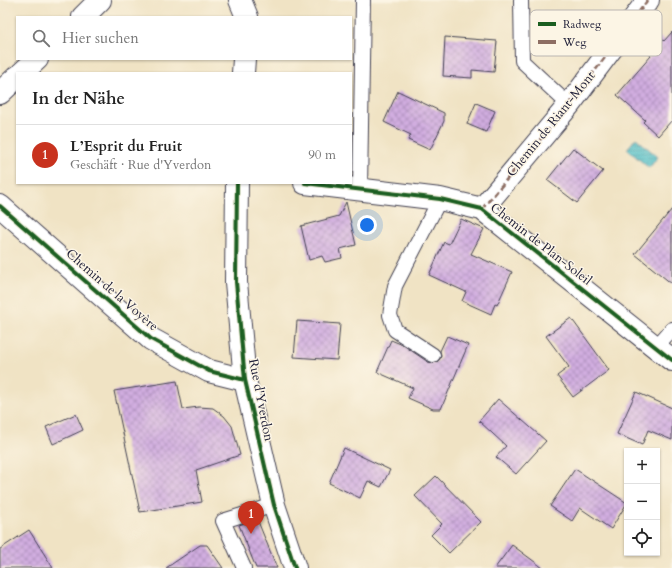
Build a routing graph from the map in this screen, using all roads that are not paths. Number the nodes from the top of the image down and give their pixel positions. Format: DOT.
graph roads {
  1 [pos="100,0"];
  2 [pos="240,0"];
  3 [pos="249,0"];
  4 [pos="363,0"];
  5 [pos="521,0"];
  6 [pos="648,0"];
  7 [pos="640,10"];
  8 [pos="84,16"];
  9 [pos="247,16"];
  10 [pos="247,16"];
  11 [pos="606,56"];
  12 [pos="36,60"];
  13 [pos="244,60"];
  14 [pos="23,72"];
  15 [pos="244,72"];
  16 [pos="16,78"];
  17 [pos="0,93"];
  18 [pos="569,105"];
  19 [pos="237,184"];
  20 [pos="314,184"];
  21 [pos="360,189"];
  22 [pos="440,199"];
  23 [pos="0,206"];
  24 [pos="482,209"];
  25 [pos="672,329"];
  26 [pos="664,354"];
  27 [pos="434,355"];
  28 [pos="245,380"];
  29 [pos="274,505"];
  30 [pos="244,568"];
  31 [pos="295,568"];
  1 -- 8 [label="street"];
  2 -- 9 [label="street"];
  3 -- 10 [label="street"];
  4 -- 21 [label="lane"];
  5 -- 18 [label="lane"];
  6 -- 7 [label="street, Chemin de Riant-Mont"];
  11 -- 18 [label="street, Chemin de Riant-Mont"];
  12 -- 14 [label="street"];
  13 -- 15 [label="street"];
  16 -- 17 [label="street"];
  18 -- 24 [label="street, Chemin de Riant-Mont"];
  19 -- 28 [label="street, Rue d'Yverdon"];
  20 -- 21 [label="street, Chemin de Plan-Soleil"];
  21 -- 22 [label="street, Chemin de Plan-Soleil"];
  22 -- 24 [label="street, Chemin de Plan-Soleil"];
  22 -- 27 [label="lane"];
  23 -- 28 [label="street, Chemin de la Voyère"];
  24 -- 26 [label="street, Chemin de Plan-Soleil"];
  25 -- 26 [label="lane, Chemin de Plan-Soleil"];
  28 -- 29 [label="street, Rue d'Yverdon"];
  29 -- 30 [label="lane"];
  29 -- 31 [label="street, Rue d'Yverdon"];
}
